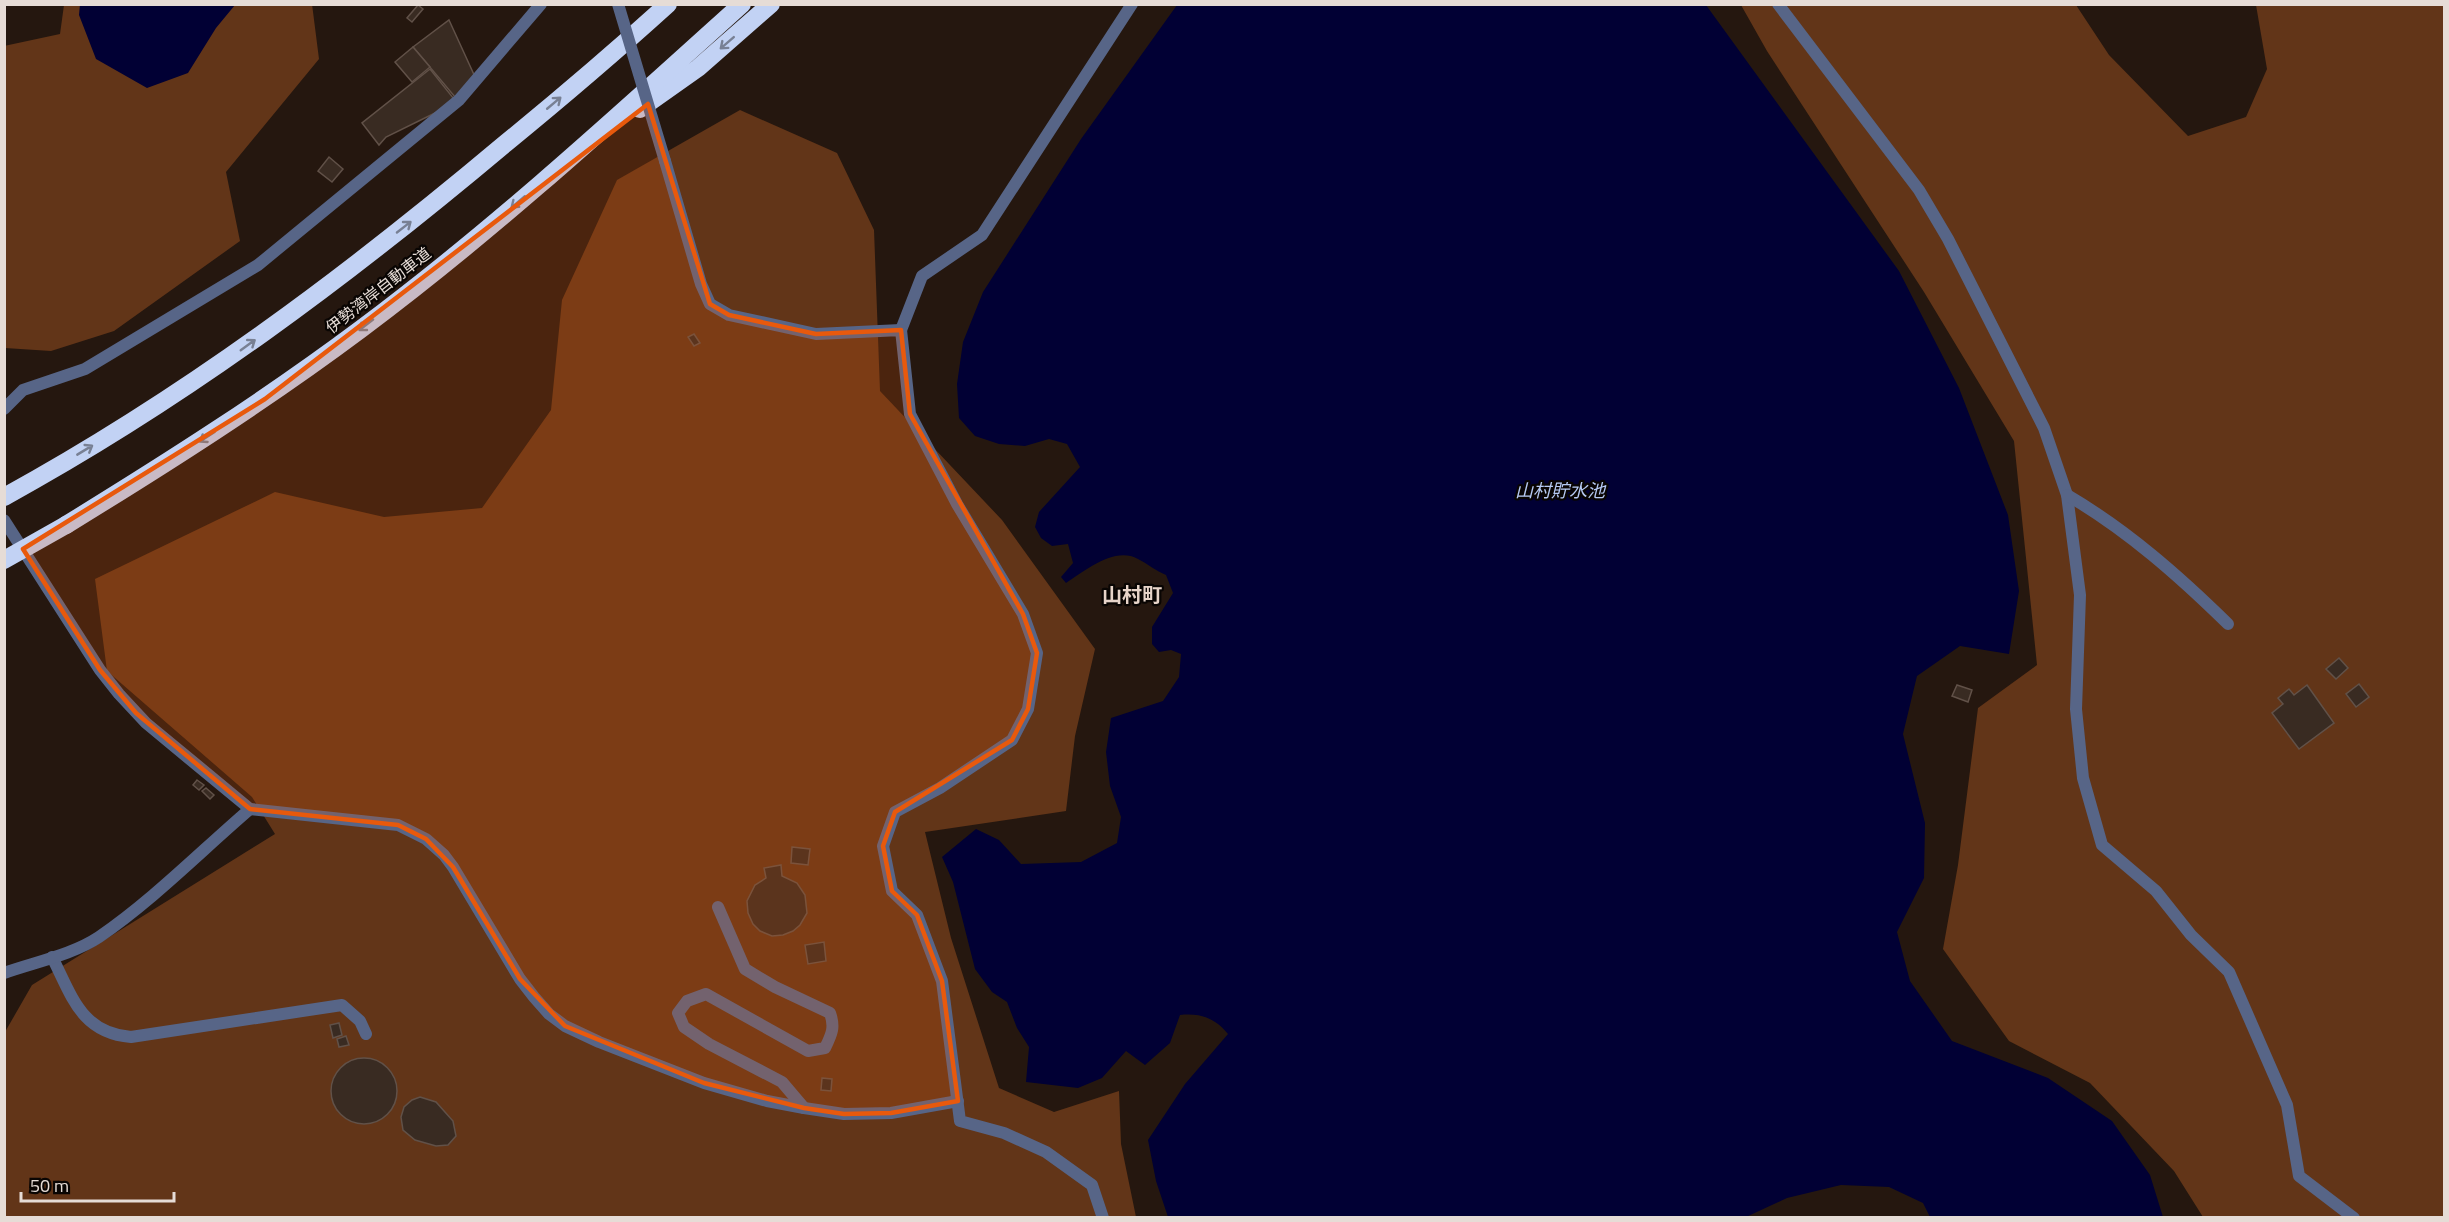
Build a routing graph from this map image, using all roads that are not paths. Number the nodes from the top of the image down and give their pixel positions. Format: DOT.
graph roads {
  1 [pos="542,4"];
  2 [pos="618,4"];
  3 [pos="668,4"];
  4 [pos="742,4"];
  5 [pos="771,4"];
  6 [pos="1132,4"];
  7 [pos="1778,4"];
  8 [pos="563,165"];
  9 [pos="901,330"];
  10 [pos="4,409"];
  11 [pos="2067,495"];
  12 [pos="4,497"];
  13 [pos="4,520"];
  14 [pos="4,560"];
  15 [pos="2229,624"];
  16 [pos="250,809"];
  17 [pos="718,907"];
  18 [pos="52,957"];
  19 [pos="4,973"];
  20 [pos="366,1034"];
  21 [pos="958,1101"];
  22 [pos="804,1108"];
  23 [pos="1103,1218"];
  24 [pos="2354,1218"];
  1 -- 10 [label="street"];
  2 -- 9 [label="street, bridge"];
  12 -- 3 [label="highway, 伊勢湾岸自動車道, one-way"];
  4 -- 8 [label="highway, 伊勢湾岸自動車道"];
  5 -- 8 [label="highway, one-way"];
  6 -- 9 [label="street"];
  7 -- 11 [label="street"];
  8 -- 14 [label="highway, 伊勢湾岸自動車道, one-way, bridge"];
  9 -- 21 [label="street"];
  11 -- 15 [label="street"];
  11 -- 24 [label="street"];
  13 -- 16 [label="street"];
  16 -- 18 [label="street"];
  16 -- 22 [label="street"];
  17 -- 22 [label="street"];
  18 -- 19 [label="street"];
  18 -- 20 [label="street"];
  21 -- 22 [label="street"];
  21 -- 23 [label="street"];
}
